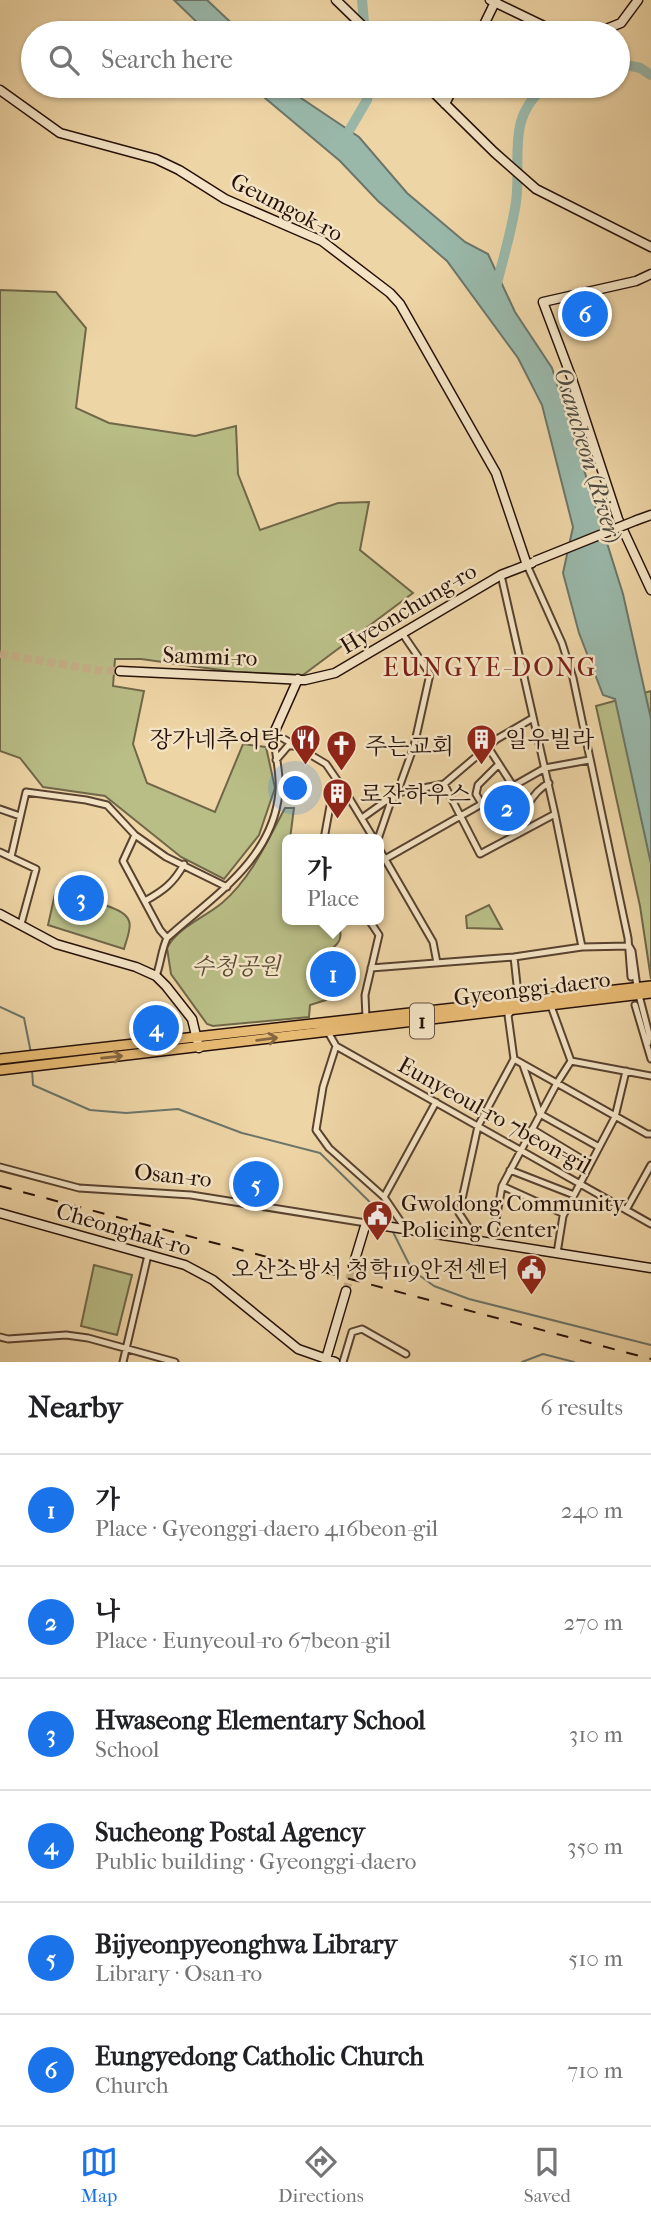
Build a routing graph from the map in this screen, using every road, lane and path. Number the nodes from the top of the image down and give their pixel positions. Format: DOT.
graph roads {
  1 [pos="336,0"];
  2 [pos="638,0"];
  3 [pos="494,1"];
  4 [pos="358,21"];
  5 [pos="485,21"];
  6 [pos="534,21"];
  7 [pos="622,21"];
  8 [pos="0,90"];
  9 [pos="439,98"];
  10 [pos="448,98"];
  11 [pos="445,104"];
  12 [pos="651,247"];
  13 [pos="651,274"];
  14 [pos="651,515"];
  15 [pos="531,563"];
  16 [pos="501,575"];
  17 [pos="651,590"];
  18 [pos="402,633"];
  19 [pos="120,671"];
  20 [pos="298,679"];
  21 [pos="533,718"];
  22 [pos="274,733"];
  23 [pos="297,746"];
  24 [pos="488,747"];
  25 [pos="276,760"];
  26 [pos="589,760"];
  27 [pos="499,764"];
  28 [pos="545,768"];
  29 [pos="549,783"];
  30 [pos="444,784"];
  31 [pos="513,786"];
  32 [pos="397,793"];
  33 [pos="348,796"];
  34 [pos="482,804"];
  35 [pos="0,809"];
  36 [pos="555,814"];
  37 [pos="20,816"];
  38 [pos="460,817"];
  39 [pos="362,818"];
  40 [pos="325,834"];
  41 [pos="373,834"];
  42 [pos="378,834"];
  43 [pos="518,834"];
  44 [pos="135,835"];
  45 [pos="0,852"];
  46 [pos="11,857"];
  47 [pos="385,859"];
  48 [pos="184,864"];
  49 [pos="227,887"];
  50 [pos="145,901"];
  51 [pos="0,914"];
  52 [pos="21,924"];
  53 [pos="372,925"];
  54 [pos="167,938"];
  55 [pos="629,946"];
  56 [pos="582,947"];
  57 [pos="514,957"];
  58 [pos="438,962"];
  59 [pos="372,968"];
  60 [pos="156,976"];
  61 [pos="631,977"];
  62 [pos="643,992"];
  63 [pos="514,1006"];
  64 [pos="551,1006"];
  65 [pos="366,1018"];
  66 [pos="328,1032"];
  67 [pos="198,1037"];
  68 [pos="648,1043"];
  69 [pos="336,1046"];
  70 [pos="199,1048"];
  71 [pos="0,1059"];
  72 [pos="514,1059"];
  73 [pos="651,1059"];
  74 [pos="571,1061"];
  75 [pos="523,1065"];
  76 [pos="0,1070"];
  77 [pos="626,1072"];
  78 [pos="651,1076"];
  79 [pos="557,1083"];
  80 [pos="436,1102"];
  81 [pos="540,1114"];
  82 [pos="615,1117"];
  83 [pos="478,1126"];
  84 [pos="532,1129"];
  85 [pos="651,1134"];
  86 [pos="599,1147"];
  87 [pos="521,1150"];
  88 [pos="590,1164"];
  89 [pos="651,1165"];
  90 [pos="0,1167"];
  91 [pos="510,1170"];
  92 [pos="579,1183"];
  93 [pos="502,1186"];
  94 [pos="574,1195"];
  95 [pos="384,1197"];
  96 [pos="626,1209"];
  97 [pos="0,1213"];
  98 [pos="564,1214"];
  99 [pos="366,1223"];
  100 [pos="651,1224"];
  101 [pos="403,1227"];
  102 [pos="475,1239"];
  103 [pos="492,1242"];
  104 [pos="558,1253"];
  105 [pos="148,1255"];
  106 [pos="353,1266"];
  107 [pos="651,1268"];
  108 [pos="346,1291"];
  109 [pos="0,1337"];
  110 [pos="126,1350"];
  111 [pos="406,1354"];
  112 [pos="326,1360"];
  113 [pos="123,1362"];
  114 [pos="176,1362"];
  115 [pos="335,1362"];
  116 [pos="343,1362"];
  1 -- 4 [label="street"];
  2 -- 7 [label="street"];
  3 -- 5 [label="street"];
  3 -- 6 [label="street"];
  8 -- 15 [label="street, Geumgok-ro"];
  9 -- 11 [label="street"];
  10 -- 11 [label="street"];
  11 -- 12 [label="street"];
  13 -- 17 [label="street"];
  14 -- 15 [label="street, Hyeonchung-ro, bridge"];
  15 -- 16 [label="street, Hyeonchung-ro"];
  15 -- 26 [label="street"];
  16 -- 18 [label="street, Hyeonchung-ro"];
  16 -- 21 [label="street"];
  18 -- 20 [label="street, Hyeonchung-ro"];
  18 -- 32 [label="street"];
  19 -- 20 [label="street, Sammi-ro"];
  20 -- 22 [label="street"];
  21 -- 24 [label="street"];
  21 -- 28 [label="street"];
  22 -- 23 [label="street"];
  22 -- 25 [label="street"];
  23 -- 25 [label="street"];
  23 -- 33 [label="street"];
  24 -- 27 [label="street"];
  24 -- 30 [label="street"];
  25 -- 49 [label="street"];
  26 -- 28 [label="street"];
  26 -- 55 [label="street"];
  27 -- 31 [label="street"];
  27 -- 34 [label="street"];
  28 -- 29 [label="street"];
  28 -- 31 [label="street"];
  29 -- 36 [label="street"];
  29 -- 43 [label="street"];
  30 -- 32 [label="street"];
  30 -- 38 [label="street"];
  31 -- 34 [label="street"];
  32 -- 39 [label="street"];
  32 -- 42 [label="street"];
  33 -- 39 [label="street"];
  33 -- 40 [label="street"];
  34 -- 38 [label="street"];
  35 -- 37 [label="street"];
  36 -- 43 [label="street"];
  36 -- 56 [label="street"];
  37 -- 44 [label="street"];
  37 -- 46 [label="street"];
  38 -- 43 [label="street"];
  38 -- 47 [label="street"];
  39 -- 41 [label="street"];
  44 -- 48 [label="street"];
  44 -- 50 [label="street"];
  45 -- 46 [label="street"];
  46 -- 52 [label="street"];
  47 -- 58 [label="street"];
  48 -- 49 [label="street"];
  48 -- 50 [label="street"];
  49 -- 54 [label="street"];
  50 -- 54 [label="street"];
  51 -- 52 [label="street"];
  52 -- 60 [label="street"];
  53 -- 59 [label="street"];
  54 -- 60 [label="street"];
  55 -- 56 [label="street"];
  55 -- 61 [label="street"];
  55 -- 62 [label="street"];
  56 -- 57 [label="street"];
  57 -- 58 [label="street"];
  57 -- 63 [label="street"];
  58 -- 59 [label="street"];
  59 -- 65 [label="street"];
  60 -- 67 [label="street"];
  62 -- 63 [label="main road, Gyeonggi-daero / 1"];
  62 -- 64 [label="main road, Gyeonggi-daero / 1"];
  62 -- 68 [label="street"];
  62 -- 68 [label="street"];
  63 -- 64 [label="main road, Gyeonggi-daero / 1"];
  63 -- 65 [label="main road, Gyeonggi-daero / 1"];
  63 -- 66 [label="main road, Gyeonggi-daero / 1"];
  63 -- 72 [label="street"];
  64 -- 74 [label="street"];
  65 -- 67 [label="main road, Gyeonggi-daero / 1"];
  66 -- 69 [label="street"];
  70 -- 66 [label="main road, Gyeonggi-daero / 1, one-way"];
  67 -- 70 [label="street"];
  67 -- 71 [label="main road, Gyeonggi-daero / 1"];
  68 -- 73 [label="street"];
  69 -- 80 [label="street, Eunyeoul-ro 7beon-gil"];
  69 -- 95 [label="street"];
  76 -- 70 [label="main road, Gyeonggi-daero / 1, one-way"];
  72 -- 75 [label="street"];
  72 -- 83 [label="street"];
  74 -- 77 [label="street"];
  74 -- 79 [label="street"];
  75 -- 79 [label="street"];
  75 -- 81 [label="street"];
  77 -- 78 [label="street"];
  77 -- 82 [label="street"];
  79 -- 81 [label="street"];
  79 -- 82 [label="street"];
  80 -- 83 [label="street, Eunyeoul-ro 7beon-gil"];
  80 -- 95 [label="street"];
  81 -- 84 [label="street"];
  81 -- 86 [label="street"];
  82 -- 85 [label="street"];
  82 -- 86 [label="street"];
  83 -- 87 [label="street, Eunyeoul-ro 7beon-gil"];
  83 -- 102 [label="street"];
  84 -- 87 [label="street"];
  84 -- 88 [label="street"];
  86 -- 88 [label="street"];
  87 -- 91 [label="street"];
  87 -- 92 [label="street, Eunyeoul-ro 7beon-gil"];
  88 -- 92 [label="street"];
  89 -- 96 [label="street"];
  90 -- 99 [label="street, Osan-ro"];
  91 -- 93 [label="street"];
  91 -- 94 [label="street"];
  92 -- 94 [label="street"];
  92 -- 96 [label="street, Eunyeoul-ro 7beon-gil"];
  93 -- 98 [label="street"];
  93 -- 103 [label="street"];
  94 -- 98 [label="street"];
  95 -- 101 [label="street"];
  96 -- 100 [label="street, Eunyeoul-ro 7beon-gil"];
  97 -- 105 [label="street, Cheonghak-ro"];
  98 -- 104 [label="street"];
  99 -- 101 [label="street, Osan-ro"];
  99 -- 106 [label="street"];
  101 -- 102 [label="street"];
  102 -- 103 [label="street"];
  103 -- 104 [label="street"];
  104 -- 107 [label="street"];
  105 -- 110 [label="street"];
  105 -- 112 [label="street, Cheonghak-ro"];
  108 -- 112 [label="street"];
  109 -- 110 [label="street"];
  110 -- 113 [label="street"];
  110 -- 114 [label="street"];
  111 -- 116 [label="street"];
  112 -- 115 [label="street, Cheonghak-ro"];
}
